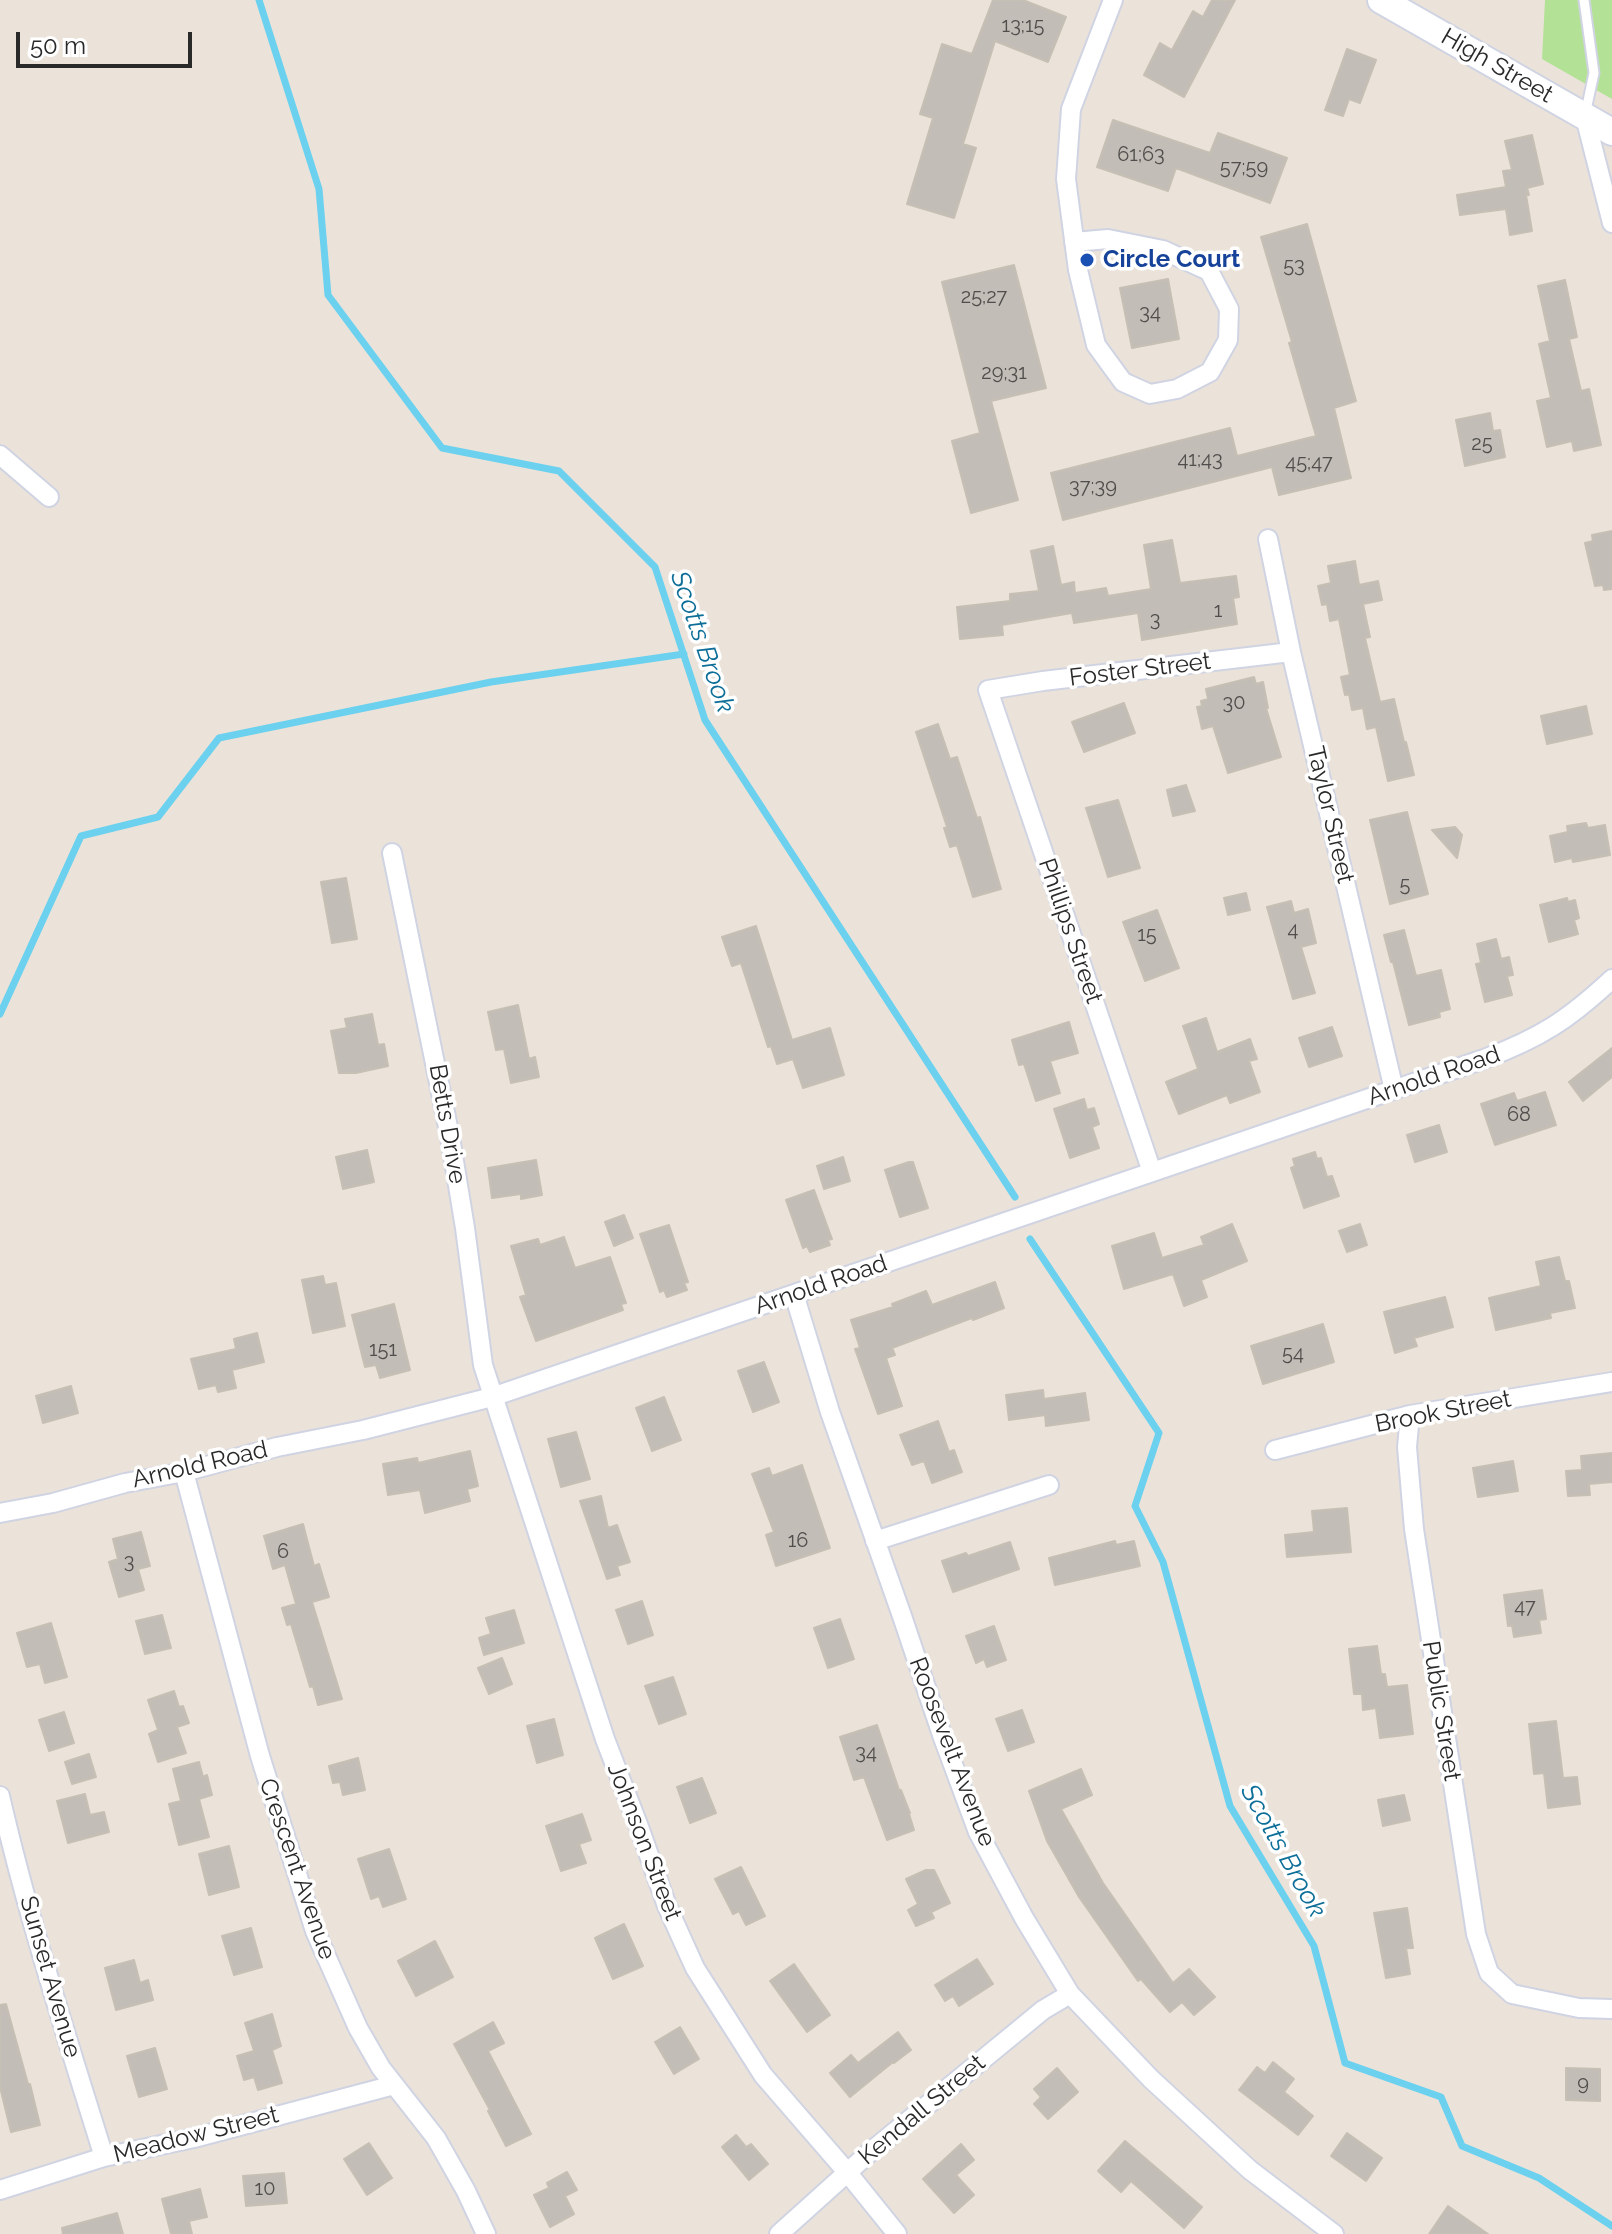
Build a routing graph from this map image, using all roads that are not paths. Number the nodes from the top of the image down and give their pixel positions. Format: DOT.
graph roads {
  1 [pos="1113,0"];
  2 [pos="1381,0"];
  3 [pos="1584,0"];
  4 [pos="1585,117"];
  5 [pos="1612,132"];
  6 [pos="1612,223"];
  7 [pos="1074,242"];
  8 [pos="0,455"];
  9 [pos="49,497"];
  10 [pos="1268,539"];
  11 [pos="1291,652"];
  12 [pos="988,690"];
  13 [pos="392,853"];
  14 [pos="1612,979"];
  15 [pos="1394,1090"];
  16 [pos="1152,1172"];
  17 [pos="794,1294"];
  18 [pos="1612,1382"];
  19 [pos="492,1397"];
  20 [pos="1410,1415"];
  21 [pos="1275,1450"];
  22 [pos="184,1472"];
  23 [pos="1049,1485"];
  24 [pos="0,1513"];
  25 [pos="875,1541"];
  26 [pos="0,1796"];
  27 [pos="1070,1994"];
  28 [pos="1612,2009"];
  29 [pos="394,2085"];
  30 [pos="104,2157"];
  31 [pos="847,2172"];
  32 [pos="0,2190"];
  33 [pos="486,2234"];
  34 [pos="779,2234"];
  35 [pos="897,2234"];
  36 [pos="1334,2234"];
  1 -- 7 [label="street"];
  2 -- 4 [label="street, High Street"];
  3 -- 4 [label="lane"];
  4 -- 5 [label="street, High Street"];
  4 -- 6 [label="street"];
  7 -- 7 [label="street"];
  8 -- 9 [label="street"];
  10 -- 11 [label="street, Taylor Street"];
  11 -- 12 [label="street, Foster Street"];
  11 -- 15 [label="street, Taylor Street"];
  12 -- 16 [label="street, Phillips Street"];
  13 -- 19 [label="street, Betts Drive"];
  14 -- 15 [label="street, Arnold Road"];
  15 -- 16 [label="street, Arnold Road"];
  16 -- 17 [label="street, Arnold Road"];
  17 -- 19 [label="street, Arnold Road"];
  17 -- 25 [label="street, Roosevelt Avenue"];
  18 -- 20 [label="street, Brook Street"];
  19 -- 22 [label="street, Arnold Road"];
  19 -- 31 [label="street, Johnson Street"];
  20 -- 21 [label="street, Brook Street"];
  20 -- 28 [label="street, Public Street"];
  22 -- 24 [label="street, Arnold Road"];
  22 -- 29 [label="street, Crescent Avenue"];
  23 -- 25 [label="street"];
  25 -- 27 [label="street, Roosevelt Avenue"];
  26 -- 30 [label="street, Sunset Avenue"];
  27 -- 31 [label="street, Kendall Street"];
  27 -- 36 [label="street, Roosevelt Avenue"];
  29 -- 30 [label="street, Meadow Street"];
  29 -- 33 [label="street, Crescent Avenue"];
  30 -- 32 [label="street, Meadow Street"];
  31 -- 34 [label="street, Kendall Street"];
  31 -- 35 [label="street, Johnson Street"];
}
